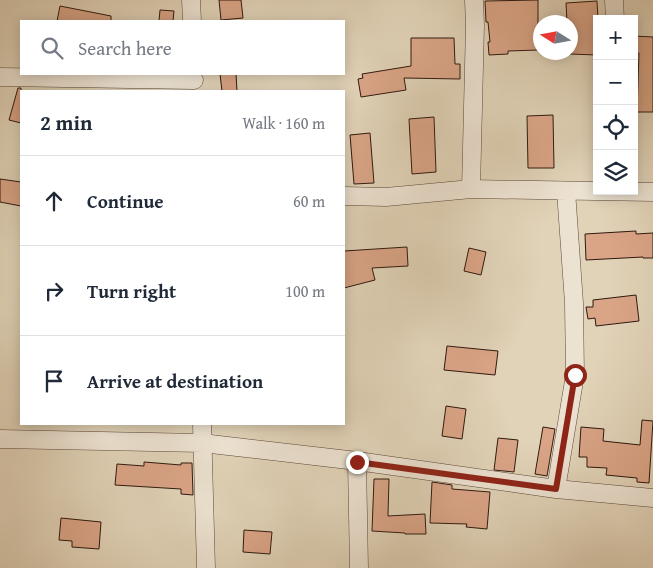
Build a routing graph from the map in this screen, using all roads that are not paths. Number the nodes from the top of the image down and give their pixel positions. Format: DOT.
graph roads {
  1 [pos="191,0"];
  2 [pos="474,0"];
  3 [pos="614,0"];
  4 [pos="615,15"];
  5 [pos="192,20"];
  6 [pos="0,77"];
  7 [pos="194,82"];
  8 [pos="471,189"];
  9 [pos="566,191"];
  10 [pos="593,191"];
  11 [pos="638,192"];
  12 [pos="653,192"];
  13 [pos="345,196"];
  14 [pos="202,425"];
  15 [pos="0,440"];
  16 [pos="202,443"];
  17 [pos="357,462"];
  18 [pos="556,489"];
  19 [pos="653,498"];
  20 [pos="206,568"];
  21 [pos="359,568"];
  1 -- 5 [label="street"];
  2 -- 8 [label="street"];
  3 -- 4 [label="street"];
  6 -- 7 [label="street"];
  8 -- 9 [label="street"];
  8 -- 13 [label="street"];
  9 -- 10 [label="street"];
  9 -- 18 [label="street"];
  11 -- 12 [label="street"];
  14 -- 16 [label="street"];
  15 -- 16 [label="street"];
  16 -- 17 [label="street"];
  16 -- 20 [label="street"];
  17 -- 18 [label="street"];
  17 -- 21 [label="street"];
  18 -- 19 [label="street"];
}
